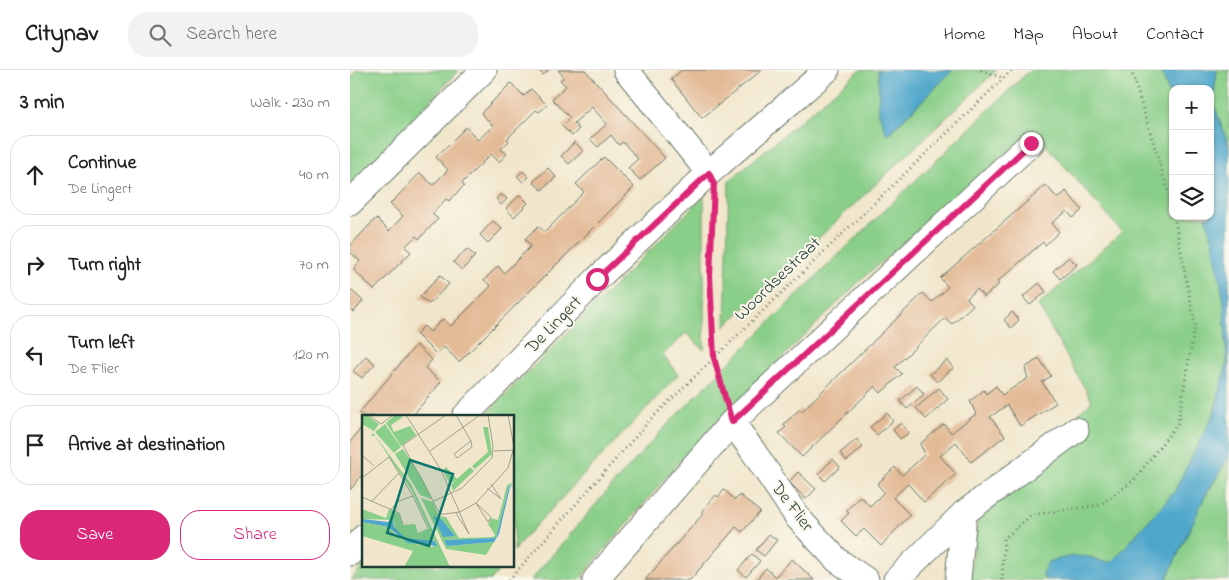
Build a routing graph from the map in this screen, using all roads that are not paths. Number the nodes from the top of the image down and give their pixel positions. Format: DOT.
graph roads {
  1 [pos="484,70"];
  2 [pos="626,70"];
  3 [pos="827,70"];
  4 [pos="1031,143"];
  5 [pos="709,173"];
  6 [pos="350,203"];
  7 [pos="466,415"];
  8 [pos="732,422"];
  9 [pos="1076,430"];
  10 [pos="964,513"];
  11 [pos="362,538"];
  12 [pos="350,553"];
  13 [pos="595,580"];
  14 [pos="866,580"];
  15 [pos="896,580"];
  16 [pos="958,580"];
  1 -- 6 [label="street"];
  2 -- 5 [label="street"];
  3 -- 5 [label="street, De Lingert"];
  4 -- 8 [label="street"];
  5 -- 7 [label="street, De Lingert"];
  8 -- 13 [label="street"];
  8 -- 14 [label="street, De Flier"];
  9 -- 10 [label="street"];
  10 -- 15 [label="street"];
  10 -- 16 [label="street"];
  11 -- 12 [label="street"];
}
